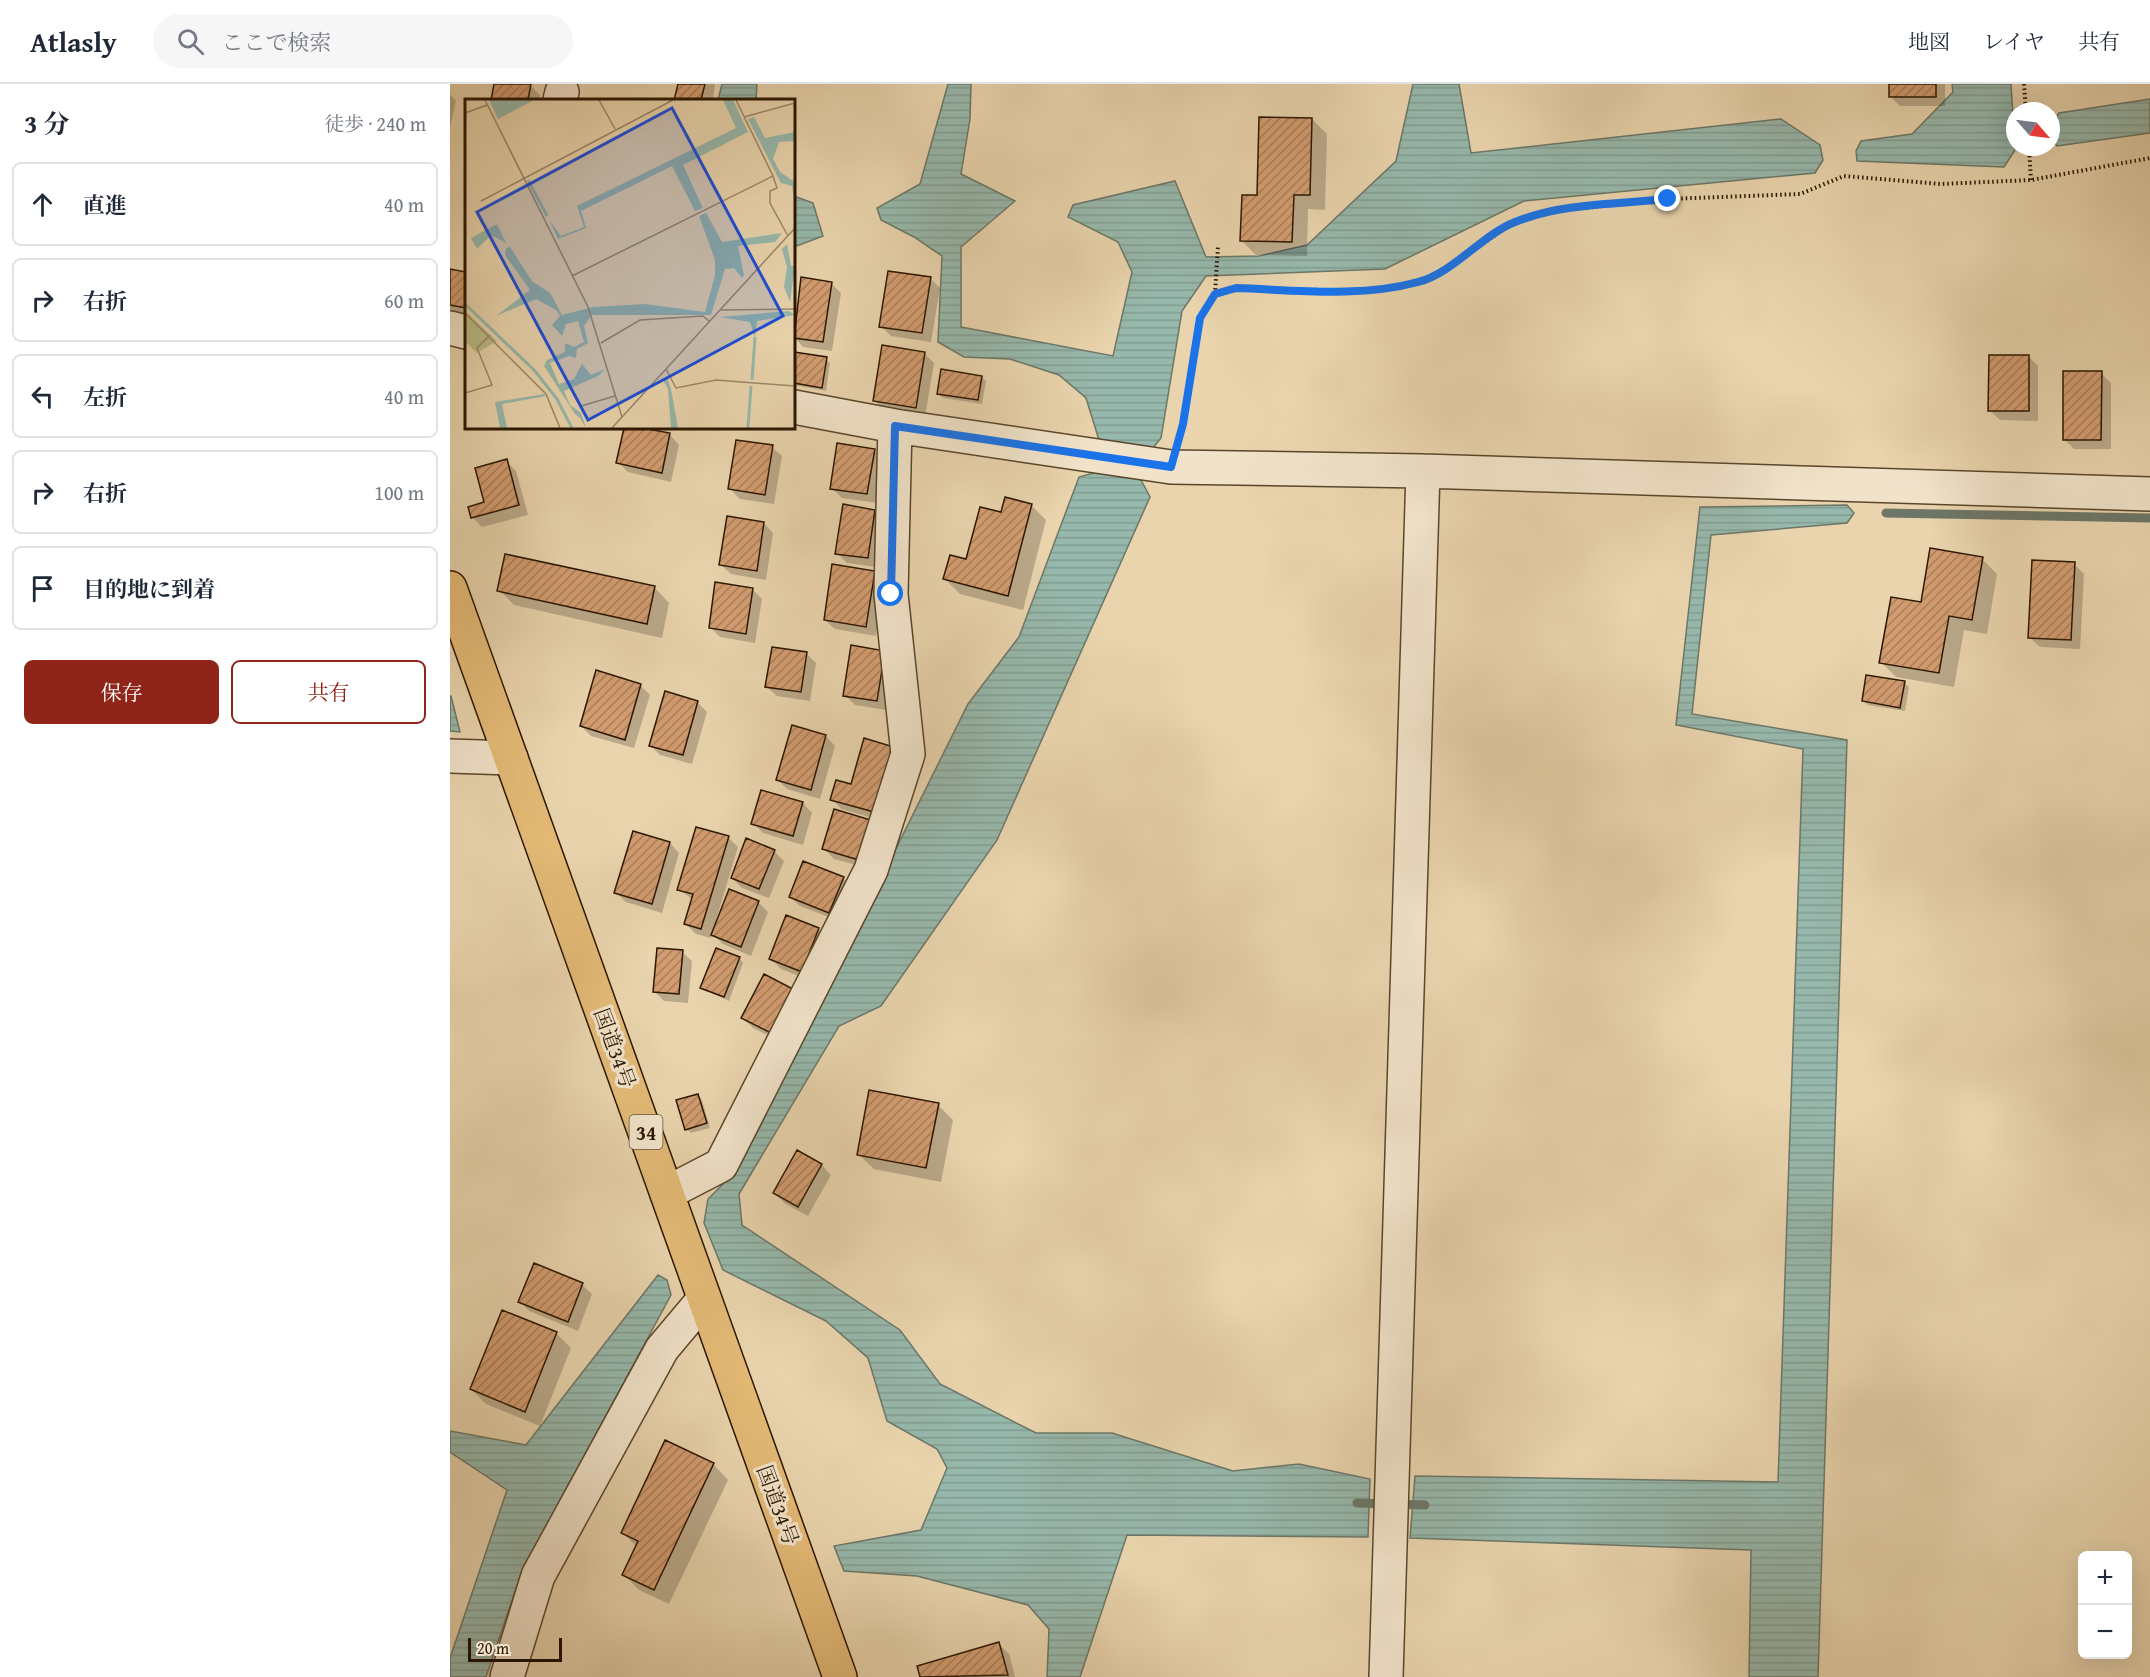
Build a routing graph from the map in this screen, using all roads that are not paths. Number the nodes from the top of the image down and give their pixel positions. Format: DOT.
graph roads {
  1 [pos="450,328"];
  2 [pos="465,332"];
  3 [pos="795,407"];
  4 [pos="895,426"];
  5 [pos="1423,471"];
  6 [pos="2150,494"];
  7 [pos="450,588"];
  8 [pos="450,756"];
  9 [pos="511,758"];
  10 [pos="667,1193"];
  11 [pos="704,1299"];
  12 [pos="507,1677"];
  13 [pos="840,1677"];
  14 [pos="1386,1677"];
  1 -- 2 [label="street"];
  3 -- 4 [label="street"];
  4 -- 5 [label="street"];
  4 -- 10 [label="street"];
  5 -- 6 [label="street"];
  5 -- 14 [label="street"];
  7 -- 9 [label="highway, 国道34号 / 34"];
  8 -- 9 [label="street"];
  9 -- 10 [label="highway, 国道34号 / 34"];
  10 -- 11 [label="highway, 国道34号 / 34"];
  11 -- 12 [label="street"];
  11 -- 13 [label="highway, 国道34号 / 34"];
}
